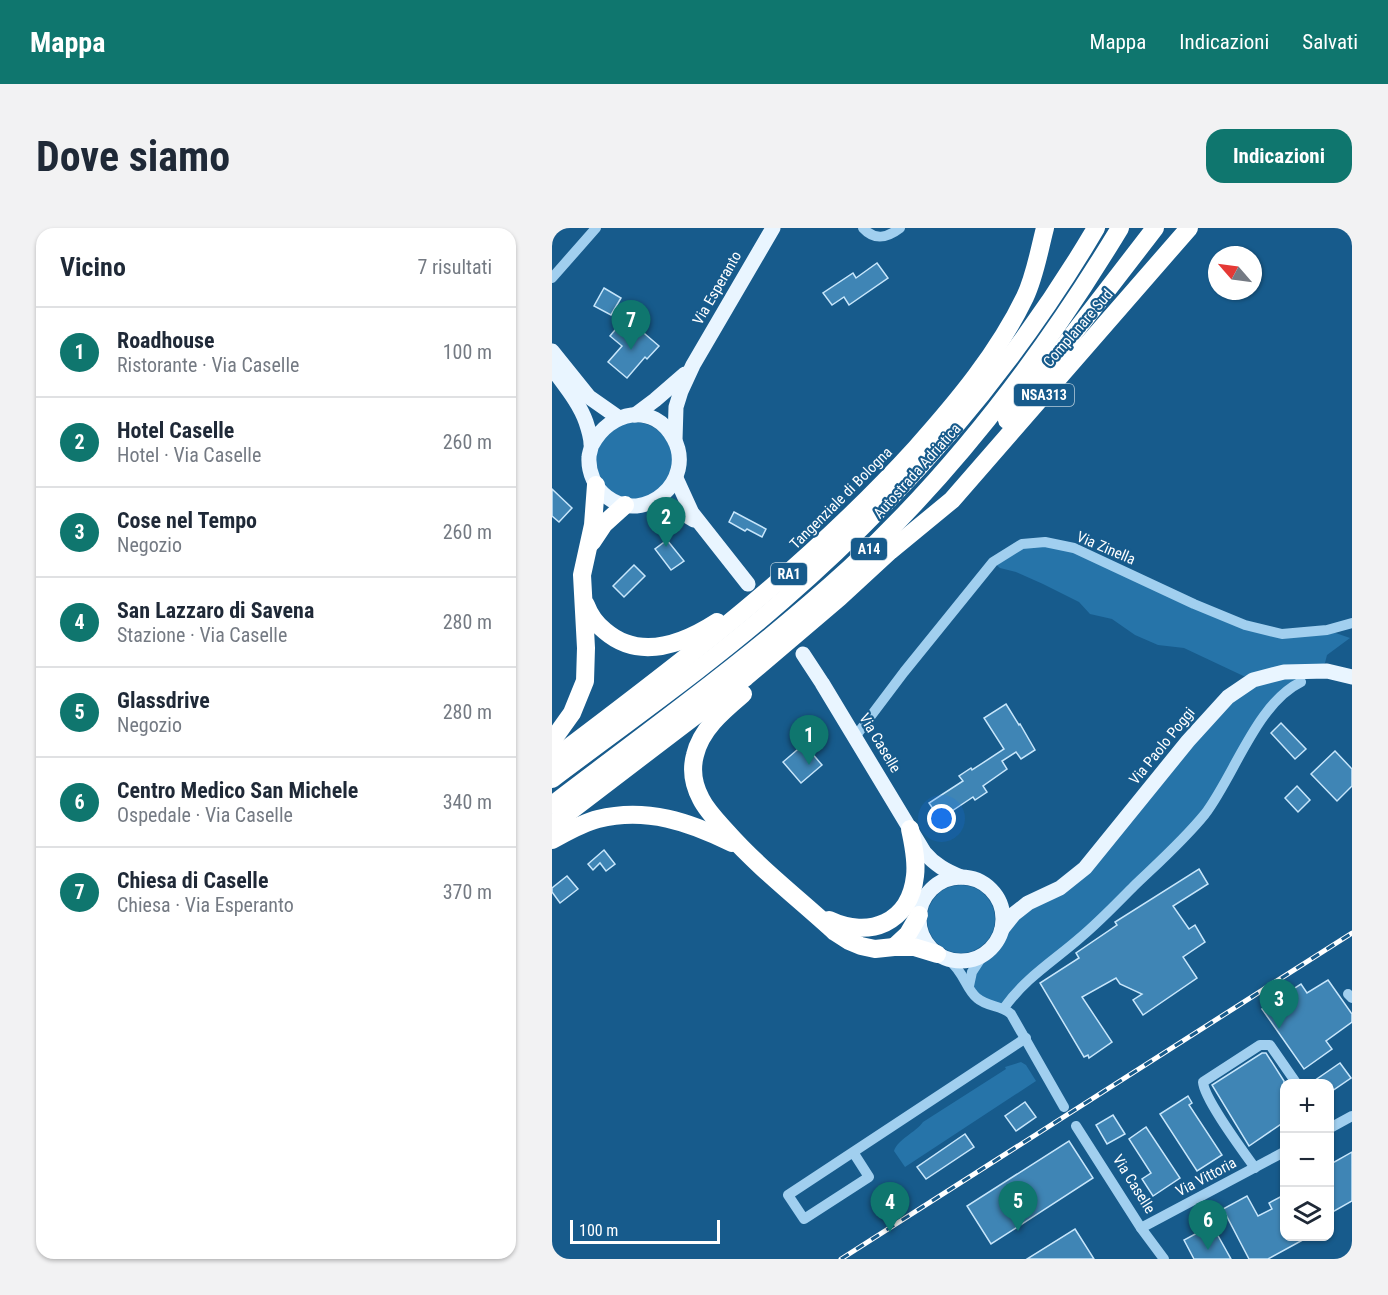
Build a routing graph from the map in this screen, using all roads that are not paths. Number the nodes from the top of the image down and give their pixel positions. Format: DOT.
graph roads {
  1 [pos="596,228"];
  2 [pos="773,228"];
  3 [pos="863,228"];
  4 [pos="900,228"];
  5 [pos="1039,228"];
  6 [pos="1045,228"];
  7 [pos="1096,228"];
  8 [pos="1155,228"];
  9 [pos="1189,228"];
  10 [pos="1118,232"];
  11 [pos="1038,255"];
  12 [pos="552,278"];
  13 [pos="554,358"];
  14 [pos="693,365"];
  15 [pos="635,415"];
  16 [pos="619,418"];
  17 [pos="675,440"];
  18 [pos="591,445"];
  19 [pos="676,478"];
  20 [pos="596,485"];
  21 [pos="650,503"];
  22 [pos="625,505"];
  23 [pos="699,523"];
  24 [pos="589,549"];
  25 [pos="890,551"];
  26 [pos="783,579"];
  27 [pos="748,584"];
  28 [pos="583,598"];
  29 [pos="815,619"];
  30 [pos="1352,623"];
  31 [pos="803,654"];
  32 [pos="1352,677"];
  33 [pos="1301,682"];
  34 [pos="855,737"];
  35 [pos="552,741"];
  36 [pos="552,760"];
  37 [pos="552,779"];
  38 [pos="552,805"];
  39 [pos="552,825"];
  40 [pos="910,829"];
  41 [pos="552,840"];
  42 [pos="741,848"];
  43 [pos="924,852"];
  44 [pos="961,877"];
  45 [pos="993,890"];
  46 [pos="927,895"];
  47 [pos="1028,903"];
  48 [pos="809,909"];
  49 [pos="919,915"];
  50 [pos="1002,929"];
  51 [pos="894,947"];
  52 [pos="983,956"];
  53 [pos="943,957"];
  54 [pos="969,986"];
  55 [pos="1004,1008"];
  56 [pos="1026,1038"];
  57 [pos="1294,1079"];
  58 [pos="1064,1107"];
  59 [pos="1352,1116"];
  60 [pos="1334,1125"];
  61 [pos="1076,1126"];
  62 [pos="853,1152"];
  63 [pos="1280,1154"];
  64 [pos="1255,1168"];
  65 [pos="1141,1228"];
  66 [pos="1164,1259"];
  1 -- 12 [label="street"];
  2 -- 14 [label="main road, Via Esperanto"];
  3 -- 4 [label="street"];
  5 -- 11 [label="street"];
  6 -- 11 [label="highway, RA1"];
  7 -- 37 [label="highway, Autostrada Adriatica / A14"];
  8 -- 25 [label="highway"];
  9 -- 25 [label="highway, Complanare Sud / NSA313"];
  10 -- 38 [label="highway, Autostrada Adriatica / A14"];
  11 -- 26 [label="highway, Tangenziale di Bologna / RA1"];
  13 -- 16 [label="main road"];
  13 -- 18 [label="main road"];
  14 -- 15 [label="main road, Via Esperanto"];
  14 -- 17 [label="main road, Via Esperanto"];
  15 -- 16 [label="main road"];
  15 -- 17 [label="main road"];
  16 -- 18 [label="main road"];
  17 -- 19 [label="main road"];
  18 -- 20 [label="main road"];
  19 -- 21 [label="main road"];
  19 -- 23 [label="main road"];
  20 -- 22 [label="main road"];
  20 -- 24 [label="highway"];
  21 -- 22 [label="main road"];
  21 -- 23 [label="main road"];
  22 -- 24 [label="highway"];
  23 -- 27 [label="main road"];
  24 -- 28 [label="highway"];
  25 -- 29 [label="highway"];
  26 -- 28 [label="highway"];
  26 -- 36 [label="highway, Tangenziale di Bologna / RA1"];
  28 -- 35 [label="highway"];
  29 -- 39 [label="highway"];
  29 -- 42 [label="highway"];
  30 -- 34 [label="street, Via Zinella"];
  31 -- 34 [label="main road, Via Caselle"];
  32 -- 47 [label="main road, Via Paolo Poggi"];
  33 -- 55 [label="street"];
  34 -- 40 [label="main road, Via Caselle"];
  40 -- 43 [label="main road, Via Caselle"];
  40 -- 48 [label="highway"];
  41 -- 42 [label="highway"];
  42 -- 48 [label="highway"];
  43 -- 44 [label="main road, Via Caselle"];
  43 -- 46 [label="main road, Via Caselle"];
  44 -- 45 [label="main road, Via Caselle"];
  44 -- 46 [label="main road"];
  45 -- 47 [label="main road, Via Caselle"];
  45 -- 50 [label="main road"];
  46 -- 49 [label="main road, Via Caselle"];
  47 -- 50 [label="main road"];
  48 -- 51 [label="highway"];
  49 -- 51 [label="highway"];
  49 -- 53 [label="main road"];
  50 -- 52 [label="main road"];
  51 -- 53 [label="highway"];
  52 -- 53 [label="main road"];
  52 -- 54 [label="street"];
  53 -- 54 [label="street"];
  54 -- 55 [label="street"];
  55 -- 56 [label="street"];
  56 -- 58 [label="street"];
  56 -- 62 [label="street"];
  57 -- 64 [label="street"];
  59 -- 60 [label="street"];
  61 -- 65 [label="street, Via Caselle"];
  62 -- 62 [label="street"];
  63 -- 64 [label="street, Via Vittoria"];
  64 -- 65 [label="street, Via Vittoria"];
  65 -- 66 [label="street, Via Caselle"];
}
